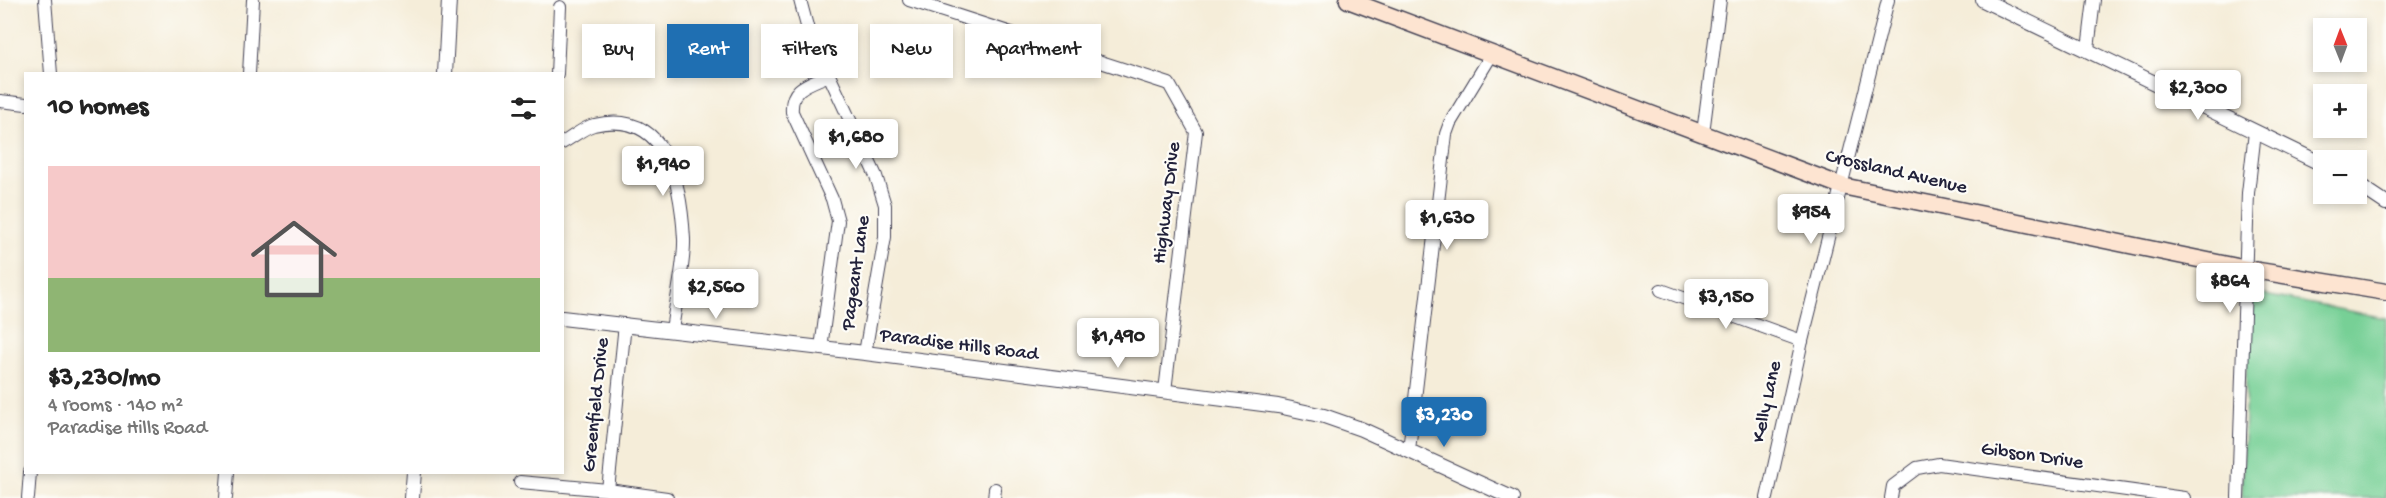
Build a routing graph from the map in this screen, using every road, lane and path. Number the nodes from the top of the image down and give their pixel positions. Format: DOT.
graph roads {
  1 [pos="45,0"];
  2 [pos="253,0"];
  3 [pos="449,0"];
  4 [pos="800,0"];
  5 [pos="909,0"];
  6 [pos="1348,0"];
  7 [pos="1720,0"];
  8 [pos="1887,0"];
  9 [pos="1983,0"];
  10 [pos="2094,0"];
  11 [pos="560,7"];
  12 [pos="806,24"];
  13 [pos="2088,49"];
  14 [pos="1492,54"];
  15 [pos="51,72"];
  16 [pos="249,72"];
  17 [pos="445,72"];
  18 [pos="557,72"];
  19 [pos="823,78"];
  20 [pos="830,78"];
  21 [pos="0,101"];
  22 [pos="24,104"];
  23 [pos="2255,132"];
  24 [pos="1703,133"];
  25 [pos="564,142"];
  26 [pos="2313,160"];
  27 [pos="1842,186"];
  28 [pos="2367,190"];
  29 [pos="2386,203"];
  30 [pos="2247,269"];
  31 [pos="1661,290"];
  32 [pos="2386,292"];
  33 [pos="564,318"];
  34 [pos="625,324"];
  35 [pos="672,331"];
  36 [pos="1802,340"];
  37 [pos="821,348"];
  38 [pos="865,353"];
  39 [pos="1165,391"];
  40 [pos="1409,450"];
  41 [pos="30,474"];
  42 [pos="228,474"];
  43 [pos="414,474"];
  44 [pos="520,482"];
  45 [pos="608,490"];
  46 [pos="28,498"];
  47 [pos="226,498"];
  48 [pos="412,498"];
  49 [pos="667,498"];
  50 [pos="1512,498"];
  51 [pos="1767,498"];
  52 [pos="1891,498"];
  53 [pos="2184,498"];
  54 [pos="2238,498"];
  1 -- 15 [label="street"];
  2 -- 16 [label="street"];
  3 -- 17 [label="street"];
  4 -- 12 [label="street, Pageant Lane"];
  5 -- 39 [label="street, Highway Drive"];
  6 -- 14 [label="main road, Crossland Avenue"];
  7 -- 24 [label="street"];
  8 -- 27 [label="street, Kelly Lane"];
  9 -- 13 [label="street"];
  10 -- 13 [label="street"];
  11 -- 18 [label="street"];
  13 -- 23 [label="street"];
  14 -- 24 [label="main road, Crossland Avenue"];
  14 -- 40 [label="street"];
  19 -- 37 [label="street"];
  20 -- 38 [label="street, Pageant Lane"];
  21 -- 22 [label="street"];
  23 -- 26 [label="street"];
  23 -- 30 [label="street"];
  24 -- 27 [label="main road, Crossland Avenue"];
  25 -- 35 [label="street"];
  27 -- 30 [label="main road, Crossland Avenue"];
  27 -- 36 [label="street, Kelly Lane"];
  28 -- 29 [label="street"];
  30 -- 32 [label="main road, Crossland Avenue"];
  30 -- 54 [label="street"];
  31 -- 36 [label="street"];
  33 -- 34 [label="street, Paradise Hills Road"];
  34 -- 35 [label="street, Paradise Hills Road"];
  34 -- 45 [label="street, Greenfield Drive"];
  35 -- 37 [label="street, Paradise Hills Road"];
  36 -- 51 [label="street, Kelly Lane"];
  37 -- 38 [label="street, Paradise Hills Road"];
  38 -- 39 [label="street, Paradise Hills Road"];
  39 -- 40 [label="street, Paradise Hills Road"];
  40 -- 50 [label="street, Paradise Hills Road"];
  41 -- 46 [label="street"];
  42 -- 47 [label="street"];
  43 -- 48 [label="street"];
  44 -- 45 [label="street, Greenfield Drive"];
  45 -- 49 [label="street, Greenfield Drive"];
  52 -- 53 [label="street, Gibson Drive"];
}
